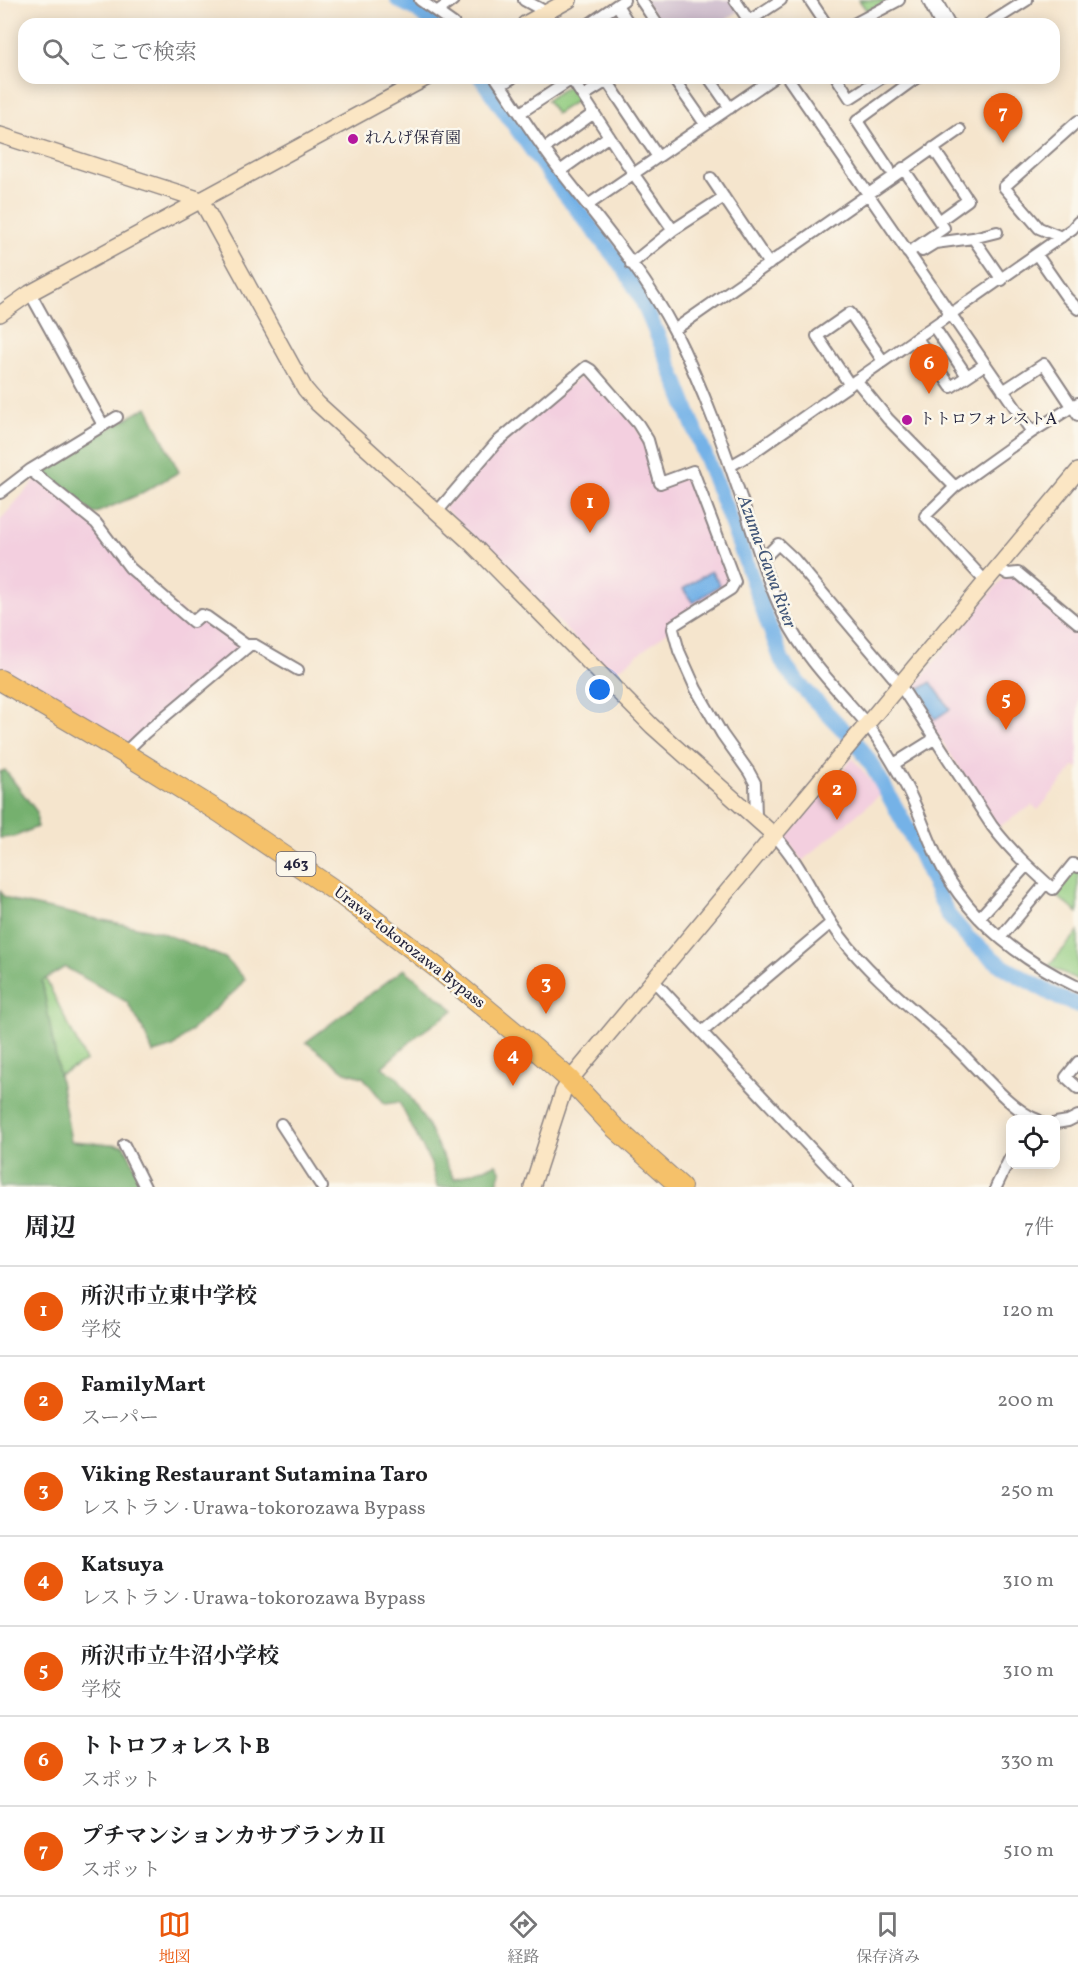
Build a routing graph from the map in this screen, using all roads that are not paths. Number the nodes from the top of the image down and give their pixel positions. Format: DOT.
graph roads {
  1 [pos="420,0"];
  2 [pos="453,0"];
  3 [pos="524,0"];
  4 [pos="569,0"];
  5 [pos="641,0"];
  6 [pos="735,0"];
  7 [pos="781,0"];
  8 [pos="810,0"];
  9 [pos="899,0"];
  10 [pos="928,0"];
  11 [pos="936,0"];
  12 [pos="1027,0"];
  13 [pos="620,2"];
  14 [pos="438,11"];
  15 [pos="447,18"];
  16 [pos="534,18"];
  17 [pos="538,18"];
  18 [pos="597,18"];
  19 [pos="627,18"];
  20 [pos="653,18"];
  21 [pos="747,18"];
  22 [pos="757,18"];
  23 [pos="822,18"];
  24 [pos="865,18"];
  25 [pos="937,18"];
  26 [pos="946,18"];
  27 [pos="998,18"];
  28 [pos="415,84"];
  29 [pos="500,84"];
  30 [pos="564,84"];
  31 [pos="575,84"];
  32 [pos="602,84"];
  33 [pos="613,84"];
  34 [pos="677,84"];
  35 [pos="713,84"];
  36 [pos="764,84"];
  37 [pos="792,84"];
  38 [pos="841,84"];
  39 [pos="872,84"];
  40 [pos="908,84"];
  41 [pos="583,96"];
  42 [pos="730,108"];
  43 [pos="520,113"];
  44 [pos="594,113"];
  45 [pos="1078,121"];
  46 [pos="705,124"];
  47 [pos="960,130"];
  48 [pos="0,135"];
  49 [pos="609,136"];
  50 [pos="933,148"];
  51 [pos="544,149"];
  52 [pos="658,156"];
  53 [pos="903,168"];
  54 [pos="889,169"];
  55 [pos="560,171"];
  56 [pos="633,173"];
  57 [pos="711,178"];
  58 [pos="867,193"];
  59 [pos="724,197"];
  60 [pos="201,200"];
  61 [pos="588,206"];
  62 [pos="939,221"];
  63 [pos="1076,228"];
  64 [pos="673,230"];
  65 [pos="997,232"];
  66 [pos="1061,237"];
  67 [pos="973,238"];
  68 [pos="910,255"];
  69 [pos="1036,255"];
  70 [pos="631,264"];
  71 [pos="769,264"];
  72 [pos="1002,280"];
  73 [pos="30,293"];
  74 [pos="1078,309"];
  75 [pos="0,314"];
  76 [pos="950,315"];
  77 [pos="934,327"];
  78 [pos="674,330"];
  79 [pos="917,338"];
  80 [pos="883,361"];
  81 [pos="984,365"];
  82 [pos="967,376"];
  83 [pos="853,382"];
  84 [pos="1003,391"];
  85 [pos="1076,408"];
  86 [pos="117,417"];
  87 [pos="103,426"];
  88 [pos="1032,432"];
  89 [pos="730,466"];
  90 [pos="30,470"];
  91 [pos="1078,471"];
  92 [pos="955,487"];
  93 [pos="0,493"];
  94 [pos="437,512"];
  95 [pos="762,560"];
  96 [pos="998,568"];
  97 [pos="986,582"];
  98 [pos="1078,623"];
  99 [pos="250,645"];
  100 [pos="298,670"];
  101 [pos="0,680"];
  102 [pos="900,685"];
  103 [pos="0,696"];
  104 [pos="865,727"];
  105 [pos="934,739"];
  106 [pos="124,753"];
  107 [pos="894,765"];
  108 [pos="756,818"];
  109 [pos="774,835"];
  110 [pos="1027,865"];
  111 [pos="1078,867"];
  112 [pos="1046,883"];
  113 [pos="979,918"];
  114 [pos="831,923"];
  115 [pos="1000,939"];
  116 [pos="652,980"];
  117 [pos="1078,987"];
  118 [pos="702,1032"];
  119 [pos="1078,1062"];
  120 [pos="567,1086"];
  121 [pos="1078,1088"];
  122 [pos="1029,1115"];
  123 [pos="1078,1116"];
  124 [pos="1060,1122"];
  125 [pos="281,1124"];
  126 [pos="124,1145"];
  127 [pos="1006,1168"];
  128 [pos="537,1186"];
  129 [pos="145,1187"];
  130 [pos="322,1187"];
  131 [pos="681,1187"];
  132 [pos="847,1187"];
  133 [pos="996,1187"];
  1 -- 14 [label="street"];
  2 -- 14 [label="street"];
  3 -- 16 [label="street"];
  4 -- 17 [label="street"];
  5 -- 20 [label="street"];
  6 -- 21 [label="street"];
  7 -- 22 [label="street"];
  8 -- 23 [label="street"];
  9 -- 24 [label="street"];
  10 -- 25 [label="street"];
  11 -- 26 [label="street"];
  12 -- 27 [label="street"];
  13 -- 18 [label="street"];
  13 -- 19 [label="street"];
  14 -- 15 [label="street"];
  28 -- 60 [label="street"];
  29 -- 43 [label="street"];
  30 -- 43 [label="street"];
  31 -- 41 [label="street"];
  32 -- 41 [label="street"];
  33 -- 52 [label="street"];
  34 -- 46 [label="street"];
  35 -- 42 [label="street"];
  36 -- 42 [label="street"];
  37 -- 58 [label="street"];
  38 -- 39 [label="street"];
  40 -- 54 [label="street"];
  41 -- 44 [label="street"];
  42 -- 46 [label="street"];
  43 -- 51 [label="street"];
  44 -- 49 [label="street"];
  44 -- 51 [label="street"];
  45 -- 66 [label="street"];
  46 -- 52 [label="street"];
  47 -- 50 [label="street"];
  48 -- 60 [label="street"];
  49 -- 55 [label="street"];
  49 -- 56 [label="street"];
  50 -- 53 [label="street"];
  50 -- 62 [label="street"];
  51 -- 55 [label="street"];
  52 -- 56 [label="street"];
  53 -- 58 [label="street"];
  53 -- 62 [label="street"];
  55 -- 61 [label="street"];
  56 -- 61 [label="street"];
  56 -- 64 [label="street"];
  57 -- 59 [label="street"];
  58 -- 68 [label="street"];
  58 -- 71 [label="street"];
  59 -- 64 [label="street"];
  59 -- 71 [label="street"];
  60 -- 73 [label="street"];
  60 -- 94 [label="street"];
  61 -- 70 [label="street"];
  62 -- 68 [label="street"];
  63 -- 66 [label="street"];
  64 -- 70 [label="street"];
  65 -- 67 [label="street"];
  66 -- 69 [label="street"];
  67 -- 68 [label="street"];
  67 -- 72 [label="street"];
  68 -- 76 [label="street"];
  69 -- 72 [label="street"];
  69 -- 74 [label="street"];
  70 -- 78 [label="street"];
  71 -- 78 [label="street"];
  72 -- 76 [label="street"];
  73 -- 75 [label="street"];
  73 -- 87 [label="street"];
  76 -- 77 [label="street"];
  76 -- 81 [label="street"];
  77 -- 79 [label="street"];
  77 -- 82 [label="street"];
  78 -- 89 [label="street"];
  79 -- 80 [label="street"];
  79 -- 82 [label="street"];
  80 -- 83 [label="street"];
  80 -- 83 [label="street"];
  81 -- 82 [label="street"];
  81 -- 84 [label="street"];
  83 -- 89 [label="street"];
  83 -- 92 [label="street"];
  84 -- 85 [label="street"];
  84 -- 88 [label="street"];
  85 -- 88 [label="street"];
  86 -- 87 [label="street"];
  87 -- 90 [label="street"];
  88 -- 92 [label="street"];
  89 -- 95 [label="street"];
  90 -- 93 [label="street"];
  90 -- 99 [label="street"];
  91 -- 96 [label="street"];
  92 -- 97 [label="street"];
  94 -- 108 [label="street"];
  94 -- 108 [label="street"];
  95 -- 102 [label="street"];
  95 -- 104 [label="street"];
  96 -- 97 [label="street"];
  96 -- 98 [label="street"];
  97 -- 102 [label="street"];
  99 -- 100 [label="street"];
  99 -- 106 [label="street"];
  101 -- 106 [label="highway, Urawa-tokorozawa Bypass / 463"];
  102 -- 104 [label="street"];
  102 -- 105 [label="street"];
  103 -- 120 [label="highway, Urawa-tokorozawa Bypass / 463"];
  104 -- 107 [label="street"];
  104 -- 109 [label="street"];
  105 -- 107 [label="street"];
  105 -- 110 [label="street"];
  106 -- 120 [label="highway, Urawa-tokorozawa Bypass / 463"];
  107 -- 113 [label="street"];
  108 -- 109 [label="street"];
  109 -- 114 [label="street"];
  109 -- 116 [label="street"];
  110 -- 112 [label="street"];
  110 -- 113 [label="street"];
  111 -- 112 [label="street"];
  112 -- 115 [label="street"];
  113 -- 115 [label="street"];
  114 -- 118 [label="street"];
  114 -- 122 [label="street"];
  115 -- 117 [label="street"];
  116 -- 118 [label="street"];
  116 -- 120 [label="street"];
  118 -- 132 [label="street"];
  119 -- 121 [label="street"];
  120 -- 128 [label="street"];
  120 -- 131 [label="highway, Urawa-tokorozawa Bypass / 463"];
  123 -- 124 [label="street"];
  125 -- 130 [label="street"];
  126 -- 129 [label="street"];
  127 -- 133 [label="street"];
}
